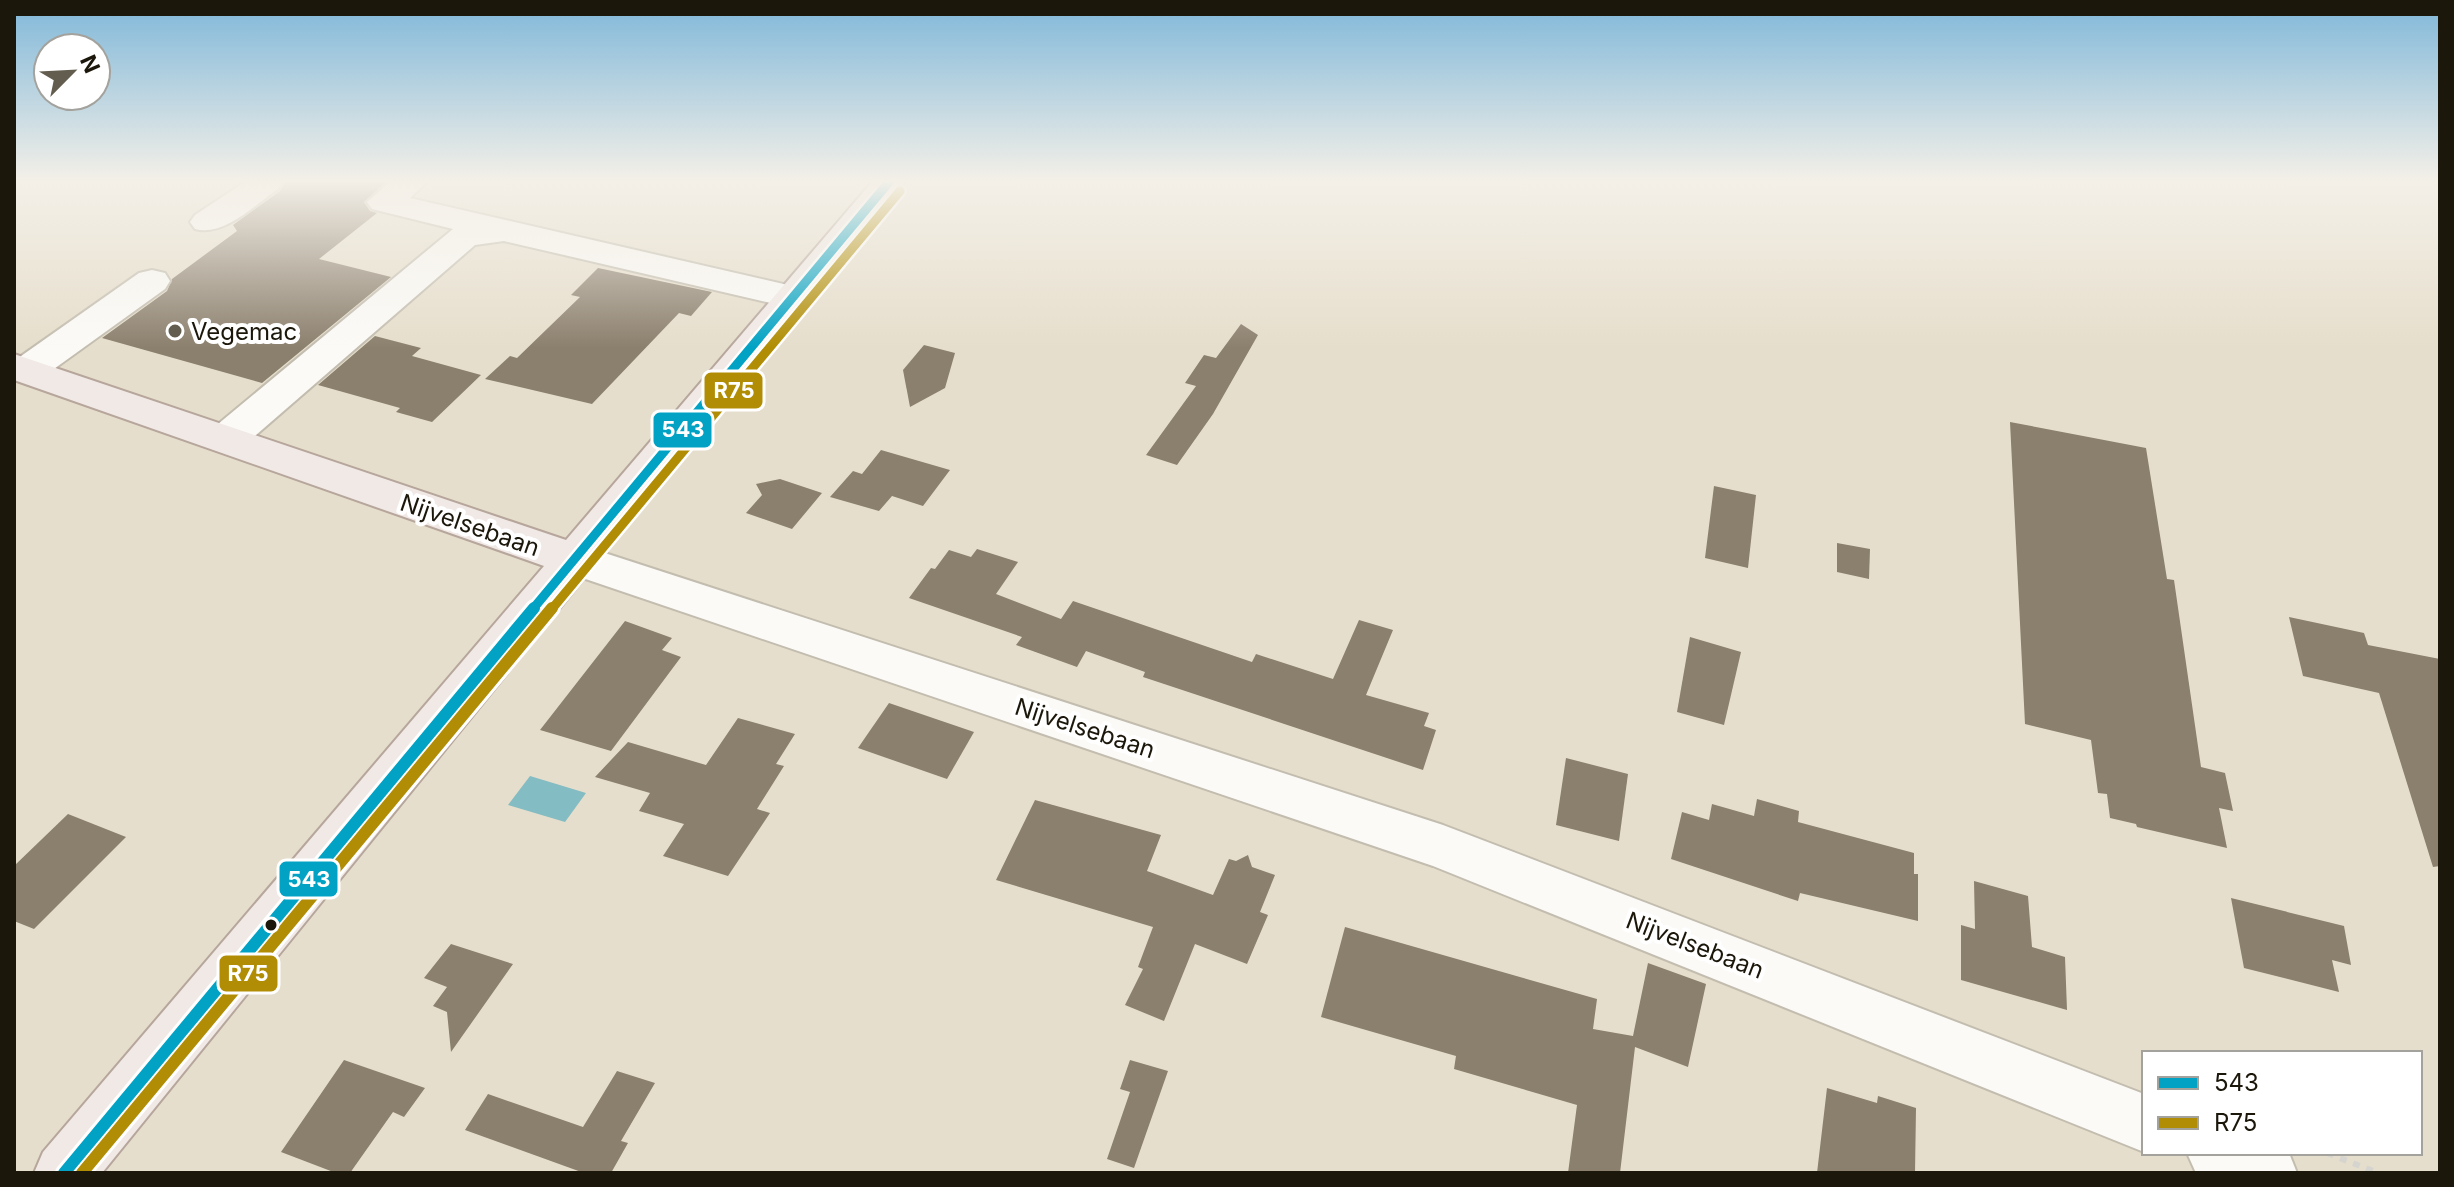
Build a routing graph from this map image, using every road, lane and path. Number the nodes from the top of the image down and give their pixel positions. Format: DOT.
graph roads {
  1 [pos="463,237"];
  2 [pos="532,237"];
  3 [pos="842,237"];
  4 [pos="152,281"];
  5 [pos="792,297"];
  6 [pos="20,368"];
  7 [pos="226,439"];
  8 [pos="574,559"];
  9 [pos="2142,1122"];
  10 [pos="2222,1155"];
  11 [pos="2332,1155"];
  12 [pos="64,1173"];
  13 [pos="2267,1173"];
  14 [pos="2378,1173"];
  1 -- 7 [label="street"];
  2 -- 5 [label="street"];
  3 -- 5 [label="main road"];
  4 -- 6 [label="street"];
  5 -- 8 [label="main road"];
  6 -- 7 [label="main road, Nijvelsebaan"];
  7 -- 8 [label="main road, Nijvelsebaan"];
  8 -- 9 [label="street, Nijvelsebaan"];
  8 -- 12 [label="main road"];
  10 -- 13 [label="street"];
  11 -- 14 [label="path"];
}
